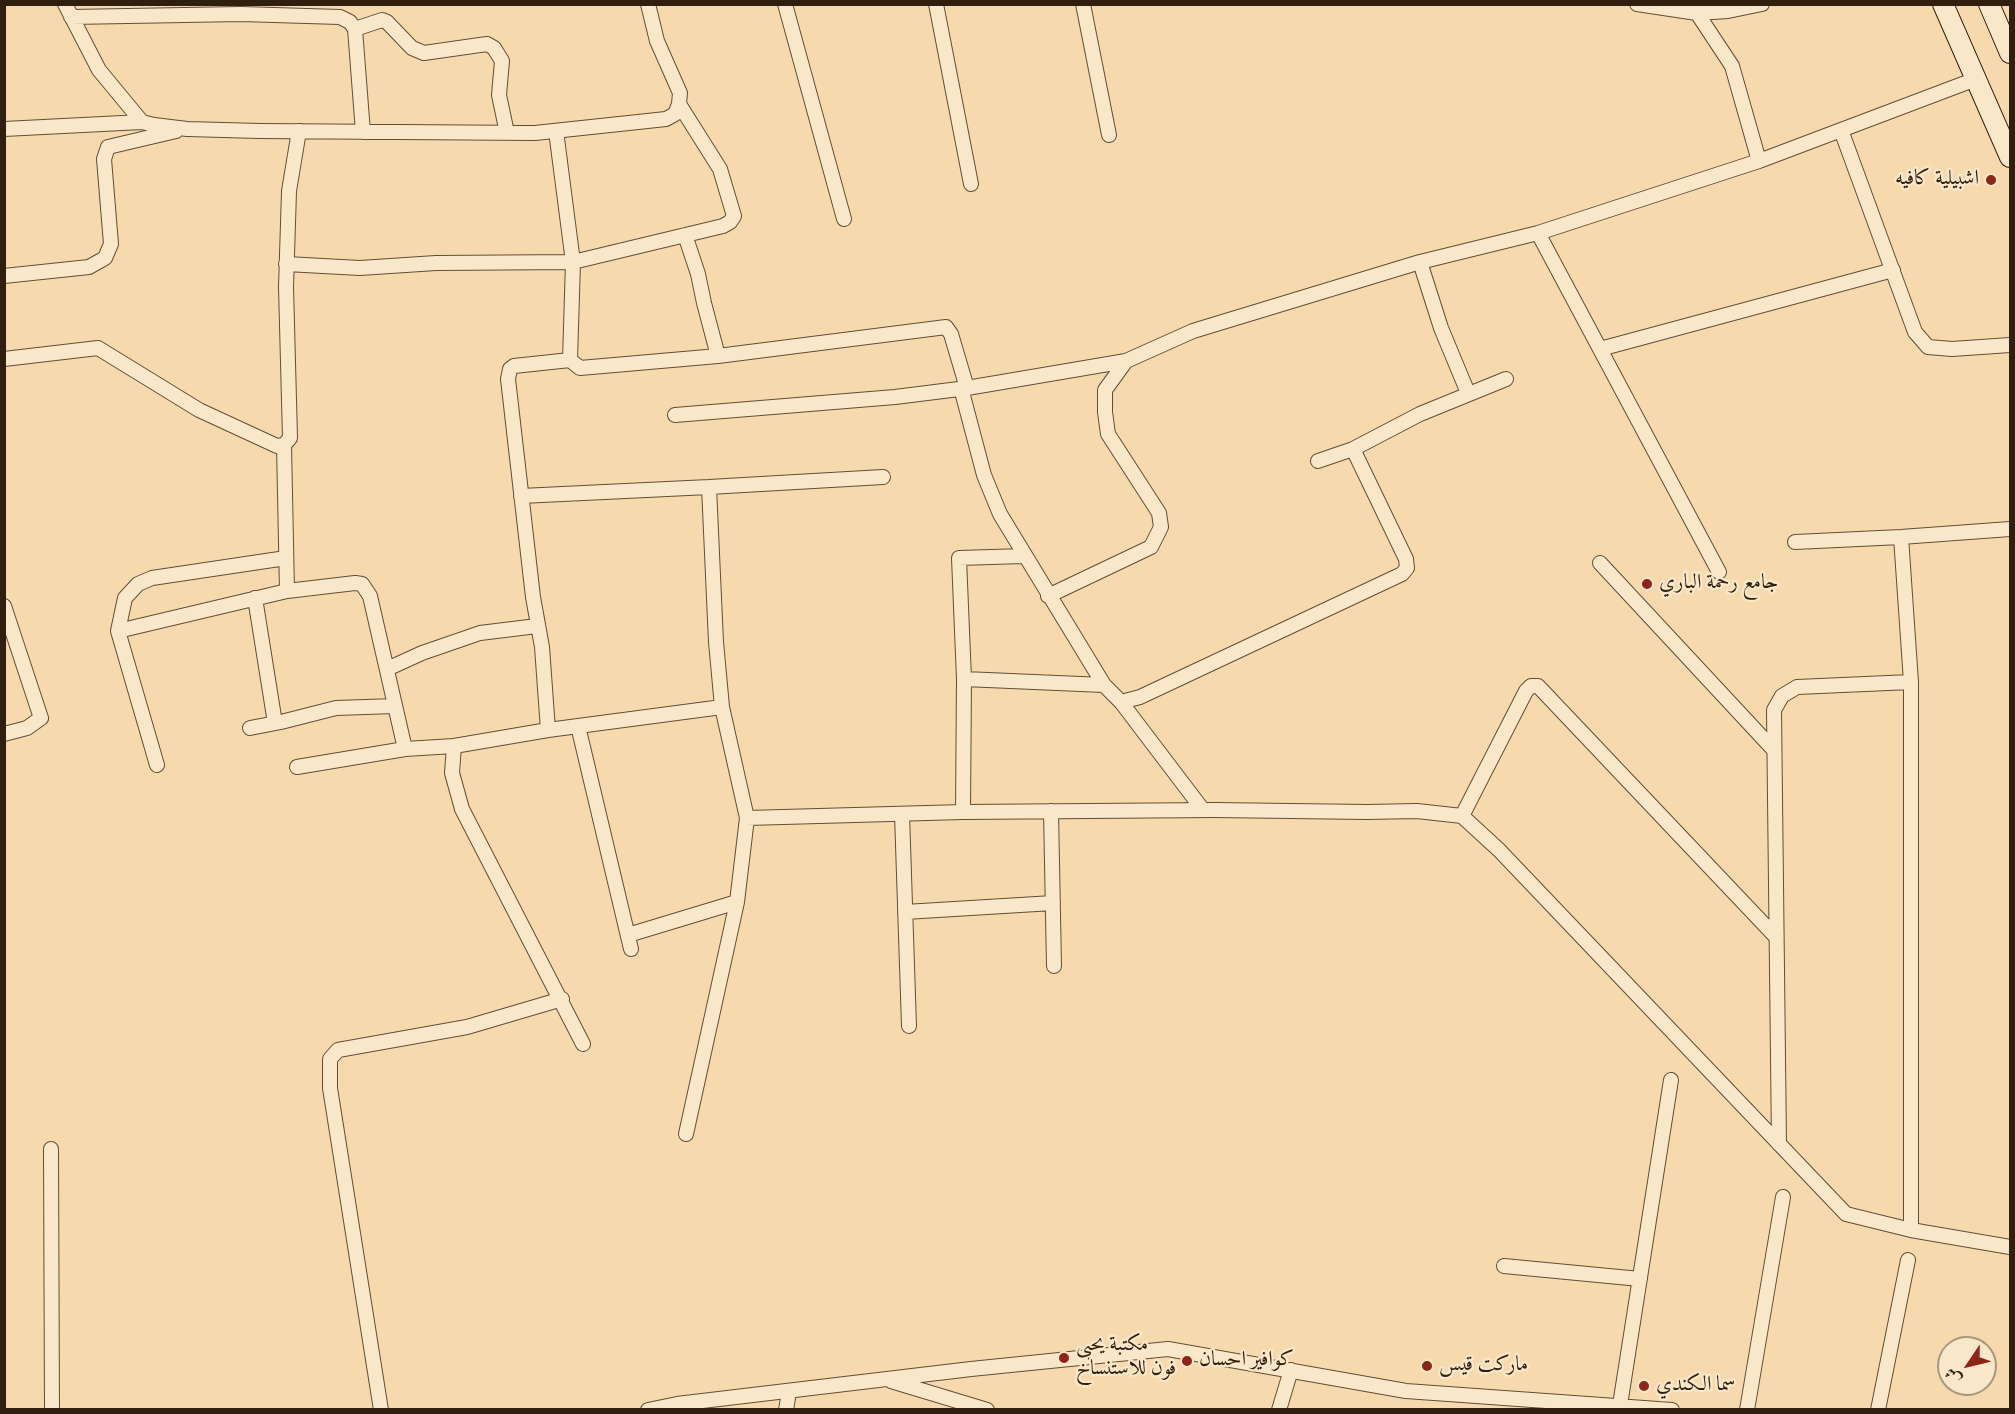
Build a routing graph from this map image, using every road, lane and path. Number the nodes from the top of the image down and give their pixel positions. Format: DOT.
graph roads {
  1 [pos="648,4"];
  2 [pos="785,4"];
  3 [pos="936,4"];
  4 [pos="1083,4"];
  5 [pos="1762,4"];
  6 [pos="1943,4"];
  7 [pos="1989,4"];
  8 [pos="1641,5"];
  9 [pos="68,11"];
  10 [pos="1697,13"];
  11 [pos="355,29"];
  12 [pos="2010,53"];
  13 [pos="1976,79"];
  14 [pos="679,104"];
  15 [pos="142,122"];
  16 [pos="4,129"];
  17 [pos="187,129"];
  18 [pos="1841,130"];
  19 [pos="298,131"];
  20 [pos="556,131"];
  21 [pos="363,132"];
  22 [pos="507,133"];
  23 [pos="1109,135"];
  24 [pos="2010,157"];
  25 [pos="1759,161"];
  26 [pos="971,183"];
  27 [pos="844,219"];
  28 [pos="1538,233"];
  29 [pos="685,235"];
  30 [pos="573,262"];
  31 [pos="1420,262"];
  32 [pos="286,264"];
  33 [pos="1893,270"];
  34 [pos="4,276"];
  35 [pos="2010,345"];
  36 [pos="1600,349"];
  37 [pos="718,356"];
  38 [pos="4,359"];
  39 [pos="570,360"];
  40 [pos="1126,361"];
  41 [pos="1506,379"];
  42 [pos="964,388"];
  43 [pos="1468,393"];
  44 [pos="675,415"];
  45 [pos="284,445"];
  46 [pos="1353,449"];
  47 [pos="1318,461"];
  48 [pos="883,477"];
  49 [pos="709,487"];
  50 [pos="521,496"];
  51 [pos="2010,529"];
  52 [pos="1901,537"];
  53 [pos="1795,542"];
  54 [pos="1024,556"];
  55 [pos="286,558"];
  56 [pos="1600,563"];
  57 [pos="1719,572"];
  58 [pos="287,591"];
  59 [pos="1048,596"];
  60 [pos="255,598"];
  61 [pos="4,606"];
  62 [pos="537,627"];
  63 [pos="117,631"];
  64 [pos="387,669"];
  65 [pos="964,679"];
  66 [pos="1911,681"];
  67 [pos="1104,685"];
  68 [pos="1120,702"];
  69 [pos="395,706"];
  70 [pos="722,707"];
  71 [pos="275,723"];
  72 [pos="578,726"];
  73 [pos="250,728"];
  74 [pos="548,730"];
  75 [pos="4,734"];
  76 [pos="454,746"];
  77 [pos="405,749"];
  78 [pos="1773,749"];
  79 [pos="157,765"];
  80 [pos="297,767"];
  81 [pos="1203,810"];
  82 [pos="963,812"];
  83 [pos="1051,812"];
  84 [pos="902,814"];
  85 [pos="1462,816"];
  86 [pos="747,818"];
  87 [pos="737,902"];
  88 [pos="1053,903"];
  89 [pos="905,912"];
  90 [pos="1776,937"];
  91 [pos="1054,966"];
  92 [pos="561,999"];
  93 [pos="909,1026"];
  94 [pos="583,1044"];
  95 [pos="1671,1080"];
  96 [pos="686,1134"];
  97 [pos="1779,1144"];
  98 [pos="51,1149"];
  99 [pos="1783,1197"];
  100 [pos="1911,1230"];
  101 [pos="2010,1246"];
  102 [pos="1908,1260"];
  103 [pos="1504,1266"];
  104 [pos="1640,1279"];
  105 [pos="1291,1370"];
  106 [pos="887,1380"];
  107 [pos="789,1392"];
  108 [pos="1620,1406"];
  109 [pos="52,1410"];
  110 [pos="381,1410"];
  111 [pos="648,1410"];
  112 [pos="786,1410"];
  113 [pos="987,1410"];
  114 [pos="1279,1410"];
  115 [pos="1672,1410"];
  116 [pos="1747,1410"];
  117 [pos="1878,1410"];
  1 -- 14 [label="street"];
  2 -- 27 [label="street"];
  3 -- 26 [label="street"];
  4 -- 23 [label="street"];
  5 -- 10 [label="street"];
  6 -- 13 [label="main road"];
  7 -- 12 [label="main road"];
  8 -- 10 [label="street"];
  9 -- 11 [label="street"];
  9 -- 15 [label="street"];
  10 -- 25 [label="street"];
  11 -- 21 [label="street"];
  11 -- 22 [label="street"];
  13 -- 18 [label="street"];
  13 -- 24 [label="main road"];
  14 -- 20 [label="street"];
  14 -- 29 [label="street"];
  15 -- 16 [label="street"];
  15 -- 17 [label="street"];
  17 -- 19 [label="street"];
  17 -- 34 [label="street"];
  18 -- 25 [label="street"];
  18 -- 33 [label="street"];
  19 -- 21 [label="street"];
  19 -- 32 [label="street"];
  20 -- 22 [label="street"];
  20 -- 30 [label="street"];
  21 -- 22 [label="street"];
  25 -- 28 [label="street"];
  28 -- 31 [label="street"];
  28 -- 36 [label="street"];
  29 -- 30 [label="street"];
  29 -- 37 [label="street"];
  30 -- 32 [label="street"];
  30 -- 39 [label="street"];
  31 -- 40 [label="street"];
  31 -- 43 [label="street"];
  32 -- 45 [label="street"];
  33 -- 35 [label="street"];
  33 -- 36 [label="street"];
  36 -- 57 [label="street"];
  37 -- 39 [label="street"];
  37 -- 42 [label="street"];
  38 -- 45 [label="street"];
  39 -- 50 [label="street"];
  40 -- 42 [label="street"];
  40 -- 59 [label="street"];
  41 -- 43 [label="street"];
  42 -- 44 [label="street"];
  42 -- 54 [label="street"];
  43 -- 46 [label="street"];
  45 -- 55 [label="street"];
  46 -- 47 [label="street"];
  46 -- 68 [label="street"];
  48 -- 49 [label="street"];
  49 -- 50 [label="street"];
  49 -- 70 [label="street"];
  50 -- 62 [label="street"];
  51 -- 52 [label="street"];
  52 -- 53 [label="street"];
  52 -- 66 [label="street"];
  54 -- 59 [label="street"];
  54 -- 65 [label="street"];
  55 -- 58 [label="street"];
  55 -- 63 [label="street"];
  56 -- 78 [label="street"];
  58 -- 60 [label="street"];
  58 -- 64 [label="street"];
  59 -- 67 [label="street"];
  60 -- 63 [label="street"];
  60 -- 71 [label="street"];
  61 -- 75 [label="street"];
  62 -- 64 [label="street"];
  62 -- 74 [label="street"];
  63 -- 79 [label="street"];
  64 -- 69 [label="street"];
  65 -- 67 [label="street"];
  65 -- 82 [label="street"];
  66 -- 78 [label="street"];
  66 -- 100 [label="street"];
  67 -- 68 [label="street"];
  68 -- 81 [label="street"];
  69 -- 71 [label="street"];
  69 -- 77 [label="street"];
  70 -- 72 [label="street"];
  70 -- 86 [label="street"];
  71 -- 73 [label="street"];
  72 -- 74 [label="street"];
  72 -- 87 [label="street"];
  74 -- 76 [label="street"];
  76 -- 77 [label="street"];
  76 -- 92 [label="street"];
  77 -- 80 [label="street"];
  78 -- 90 [label="street"];
  81 -- 83 [label="street"];
  81 -- 85 [label="street"];
  82 -- 83 [label="street"];
  82 -- 84 [label="street"];
  83 -- 88 [label="street"];
  84 -- 86 [label="street"];
  84 -- 89 [label="street"];
  85 -- 90 [label="street"];
  85 -- 97 [label="street"];
  86 -- 87 [label="street"];
  87 -- 96 [label="street"];
  88 -- 89 [label="street"];
  88 -- 91 [label="street"];
  89 -- 93 [label="street"];
  90 -- 97 [label="street"];
  92 -- 94 [label="street"];
  92 -- 110 [label="street"];
  95 -- 104 [label="street"];
  97 -- 100 [label="street"];
  98 -- 109 [label="street"];
  99 -- 116 [label="street"];
  100 -- 101 [label="street"];
  102 -- 117 [label="street"];
  103 -- 104 [label="street"];
  104 -- 108 [label="street"];
  105 -- 106 [label="street"];
  105 -- 108 [label="street"];
  105 -- 114 [label="street"];
  106 -- 107 [label="street"];
  106 -- 113 [label="street"];
  107 -- 111 [label="street"];
  107 -- 112 [label="street"];
  108 -- 115 [label="street"];
}
